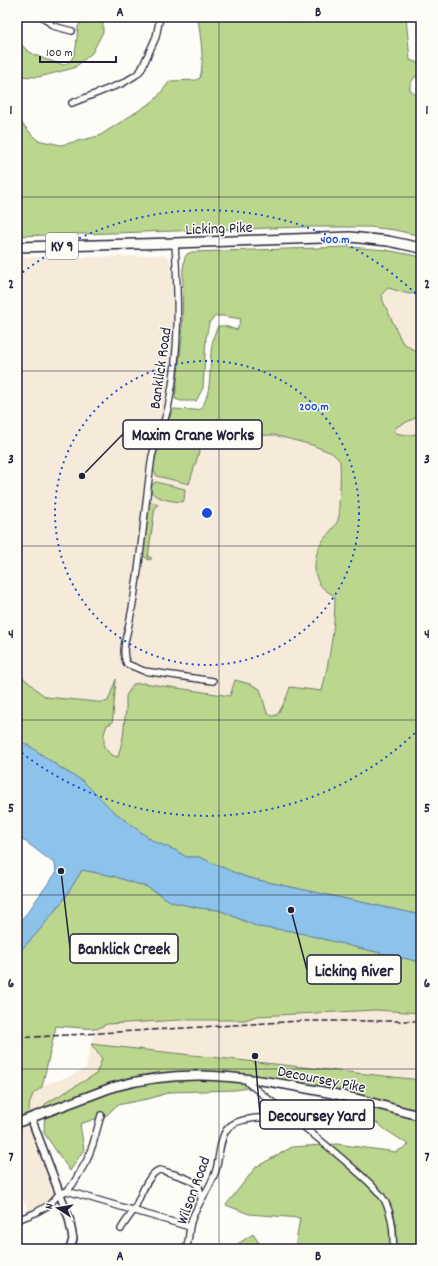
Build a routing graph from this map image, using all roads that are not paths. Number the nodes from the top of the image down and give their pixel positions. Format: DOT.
graph roads {
  1 [pos="43,17"];
  2 [pos="160,17"];
  3 [pos="72,31"];
  4 [pos="72,103"];
  5 [pos="175,243"];
  6 [pos="17,247"];
  7 [pos="421,248"];
  8 [pos="213,681"];
  9 [pos="246,1079"];
  10 [pos="283,1110"];
  11 [pos="101,1115"];
  12 [pos="421,1116"];
  13 [pos="31,1118"];
  14 [pos="17,1123"];
  15 [pos="67,1191"];
  16 [pos="59,1194"];
  17 [pos="201,1200"];
  18 [pos="133,1210"];
  19 [pos="17,1220"];
  20 [pos="190,1227"];
  21 [pos="121,1229"];
  22 [pos="70,1249"];
  23 [pos="186,1249"];
  24 [pos="394,1249"];
  1 -- 3 [label="street"];
  2 -- 4 [label="street"];
  5 -- 6 [label="main road, Licking Pike / KY 9"];
  5 -- 7 [label="main road, Licking Pike / KY 9"];
  5 -- 8 [label="street, Banklick Road"];
  9 -- 10 [label="street"];
  9 -- 12 [label="main road, Decoursey Pike"];
  9 -- 13 [label="main road, Decoursey Pike"];
  10 -- 17 [label="street, Wilson Road"];
  10 -- 24 [label="street"];
  11 -- 15 [label="street"];
  13 -- 14 [label="main road, Decoursey Pike"];
  13 -- 16 [label="street"];
  15 -- 16 [label="street"];
  15 -- 18 [label="street"];
  16 -- 19 [label="street"];
  16 -- 22 [label="street"];
  17 -- 18 [label="street"];
  17 -- 20 [label="street, Wilson Road"];
  18 -- 20 [label="street"];
  18 -- 21 [label="street"];
  20 -- 23 [label="street, Wilson Road"];
}
